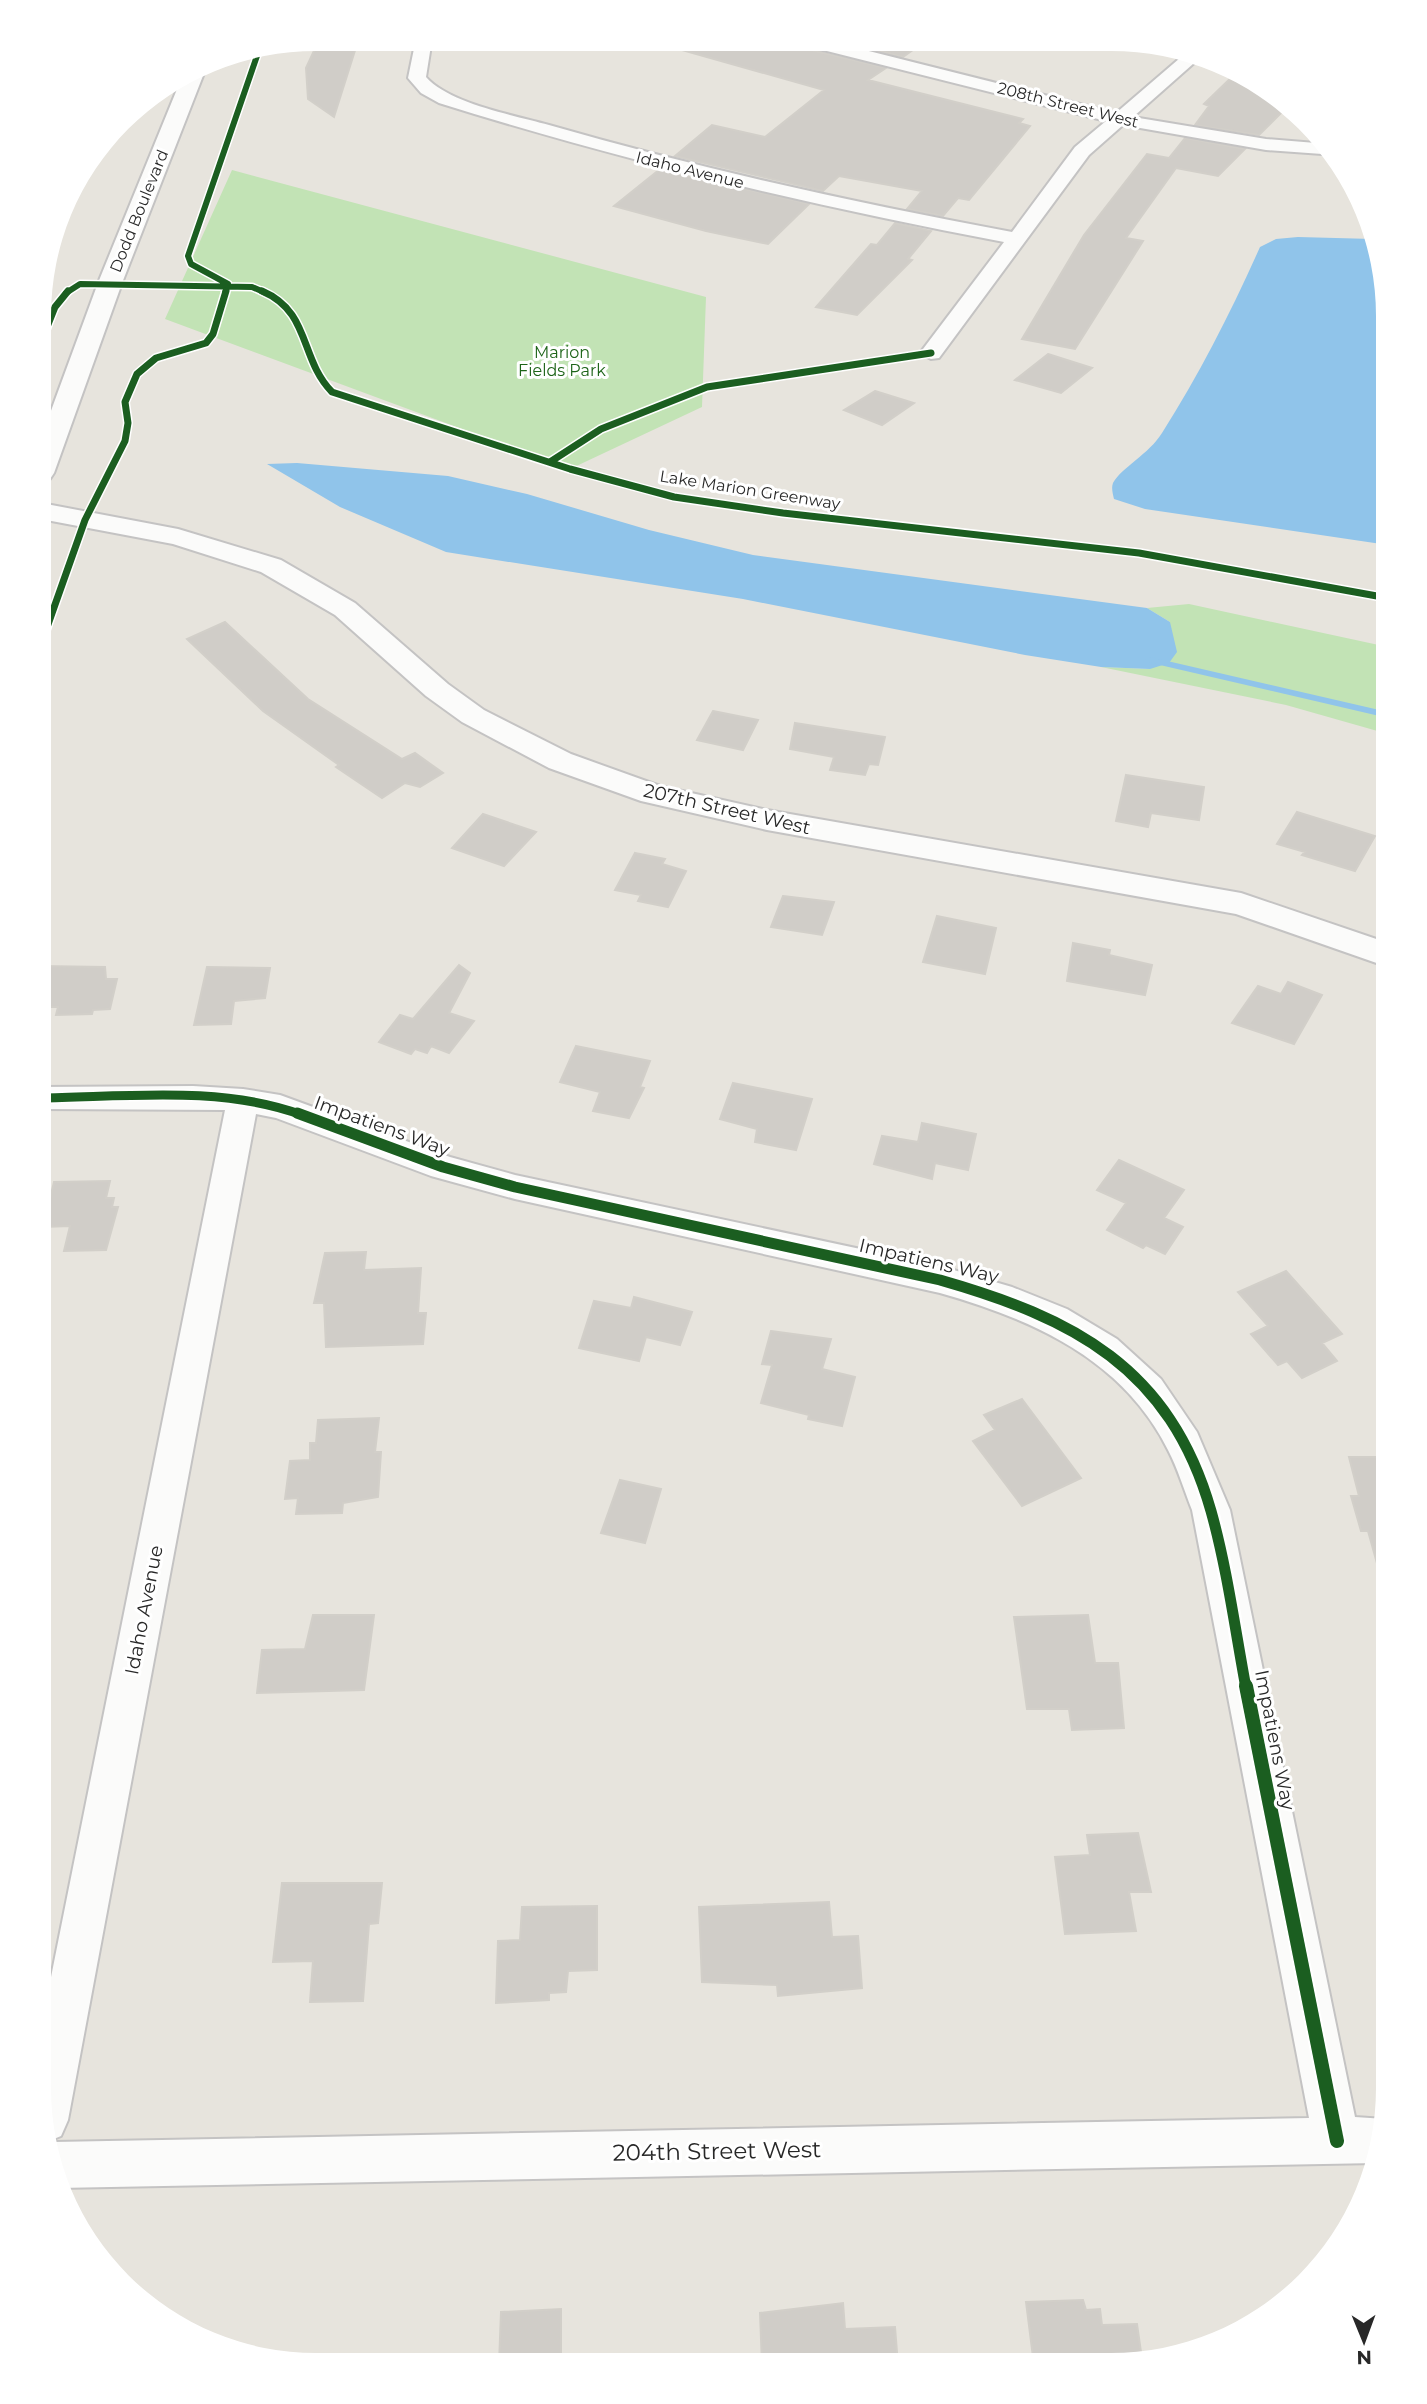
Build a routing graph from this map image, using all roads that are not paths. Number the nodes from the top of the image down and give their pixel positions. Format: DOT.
graph roads {
  1 [pos="422,51"];
  2 [pos="853,51"];
  3 [pos="1186,62"];
  4 [pos="190,82"];
  5 [pos="1118,118"];
  6 [pos="1316,149"];
  7 [pos="1014,238"];
  8 [pos="931,353"];
  9 [pos="51,445"];
  10 [pos="51,513"];
  11 [pos="1376,951"];
  12 [pos="51,1098"];
  13 [pos="243,1100"];
  14 [pos="51,2089"];
  15 [pos="1359,2141"];
  16 [pos="62,2165"];
  1 -- 7 [label="street, Idaho Avenue"];
  2 -- 5 [label="street, 208th Street West"];
  3 -- 5 [label="street"];
  4 -- 9 [label="street, Dodd Boulevard"];
  5 -- 6 [label="street, 208th Street West"];
  5 -- 7 [label="street"];
  7 -- 8 [label="street"];
  10 -- 11 [label="street, 207th Street West"];
  12 -- 13 [label="street, Impatiens Way"];
  13 -- 14 [label="street, Idaho Avenue"];
  13 -- 15 [label="street, Impatiens Way"];
  15 -- 16 [label="street, 204th Street West"];
}
